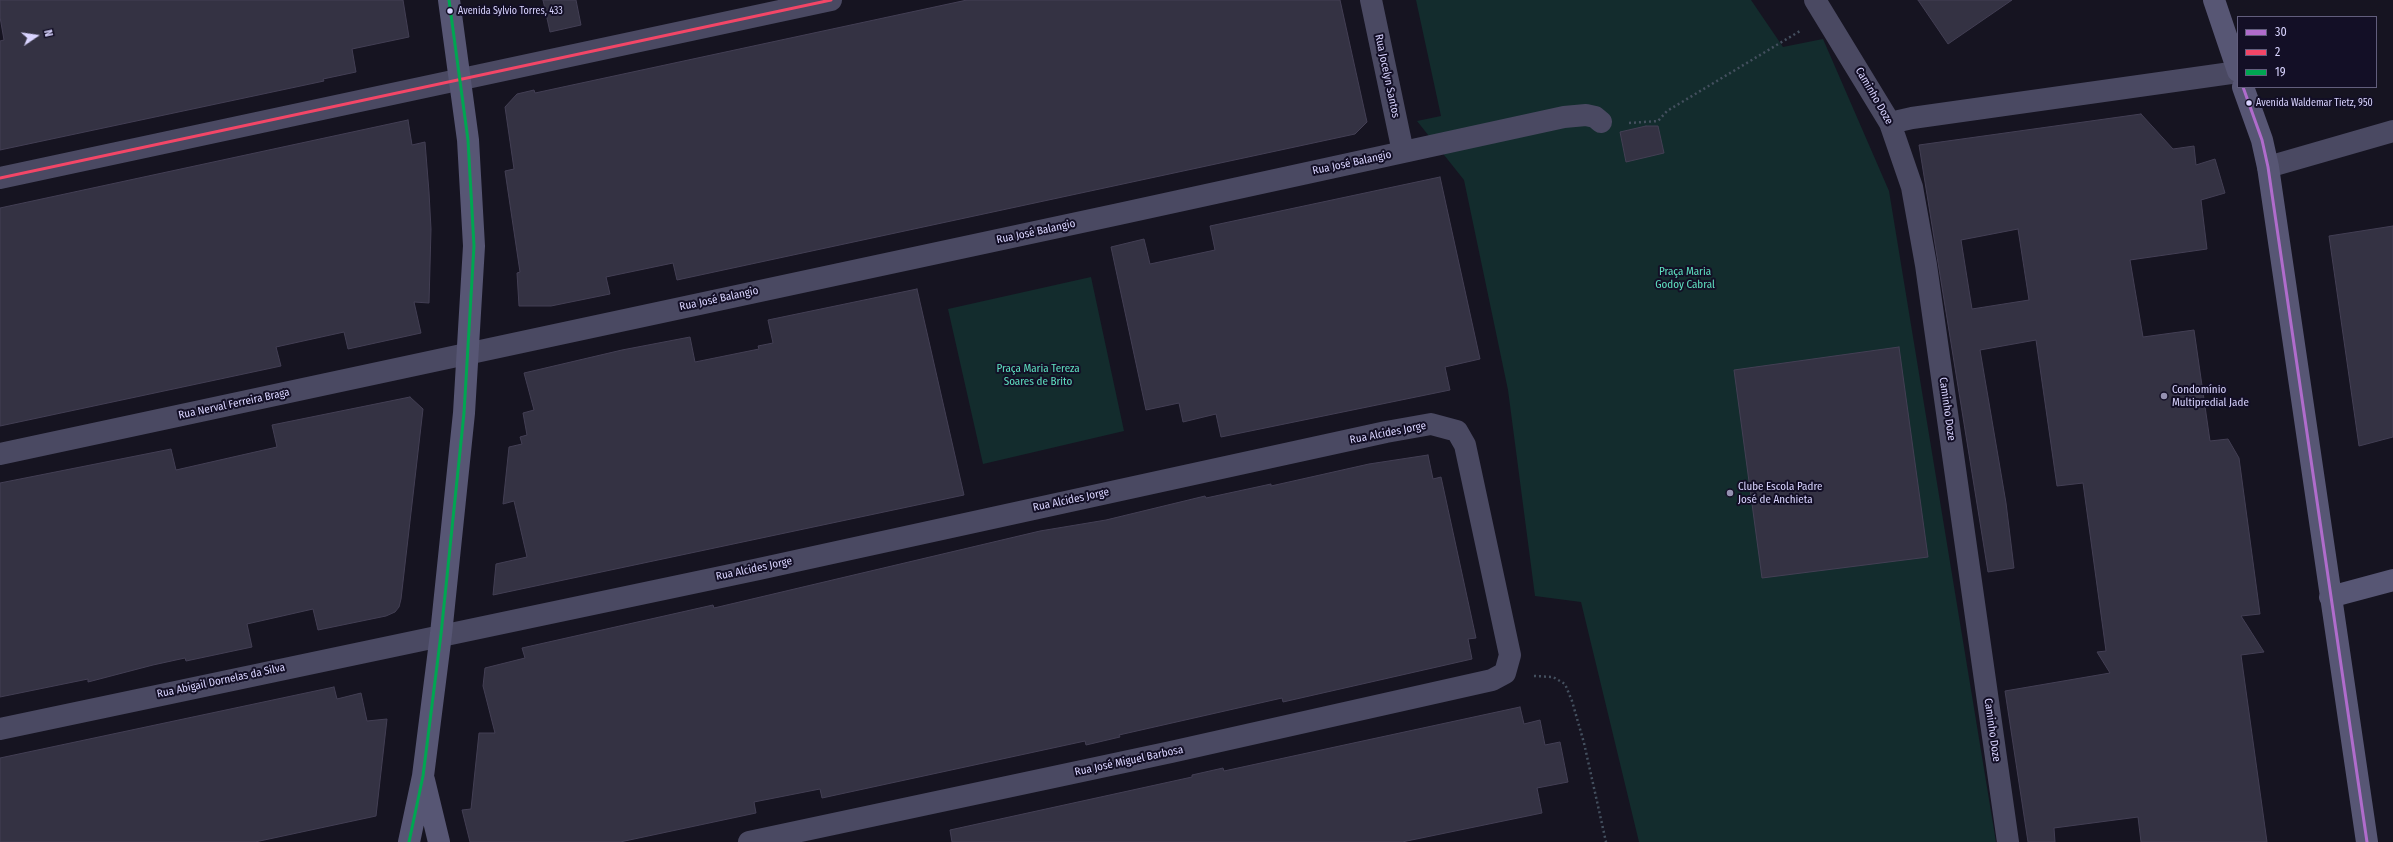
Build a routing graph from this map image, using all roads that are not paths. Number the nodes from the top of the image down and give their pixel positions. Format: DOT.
graph roads {
  1 [pos="449,0"];
  2 [pos="831,0"];
  3 [pos="1371,0"];
  4 [pos="2214,0"];
  5 [pos="1820,7"];
  6 [pos="2237,68"];
  7 [pos="2237,71"];
  8 [pos="460,81"];
  9 [pos="2244,88"];
  10 [pos="1601,122"];
  11 [pos="1890,122"];
  12 [pos="2393,131"];
  13 [pos="1403,152"];
  14 [pos="2268,166"];
  15 [pos="0,178"];
  16 [pos="468,353"];
  17 [pos="0,454"];
  18 [pos="2393,580"];
  19 [pos="2330,597"];
  20 [pos="442,634"];
  21 [pos="1505,672"];
  22 [pos="0,729"];
  23 [pos="423,776"];
  24 [pos="409,842"];
  25 [pos="439,842"];
  26 [pos="749,842"];
  27 [pos="2008,842"];
  28 [pos="2367,842"];
  1 -- 8 [label="street"];
  2 -- 8 [label="street"];
  3 -- 13 [label="street, Rua Jocelyn Santos"];
  4 -- 6 [label="street"];
  5 -- 11 [label="street, Caminho Doze"];
  7 -- 11 [label="street"];
  8 -- 15 [label="street"];
  8 -- 16 [label="street"];
  9 -- 14 [label="street"];
  10 -- 13 [label="street, Rua José Balangio"];
  11 -- 27 [label="street, Caminho Doze"];
  12 -- 14 [label="street"];
  13 -- 16 [label="street, Rua José Balangio"];
  14 -- 19 [label="street"];
  16 -- 17 [label="street, Rua Nerval Ferreira Braga"];
  16 -- 20 [label="street"];
  18 -- 19 [label="street"];
  19 -- 28 [label="street"];
  20 -- 21 [label="street, Rua Alcides Jorge"];
  20 -- 22 [label="street, Rua Abigail Dornelas da Silva"];
  20 -- 23 [label="street"];
  21 -- 26 [label="street, Rua José Miguel Barbosa"];
  23 -- 24 [label="street"];
  23 -- 25 [label="street"];
}
